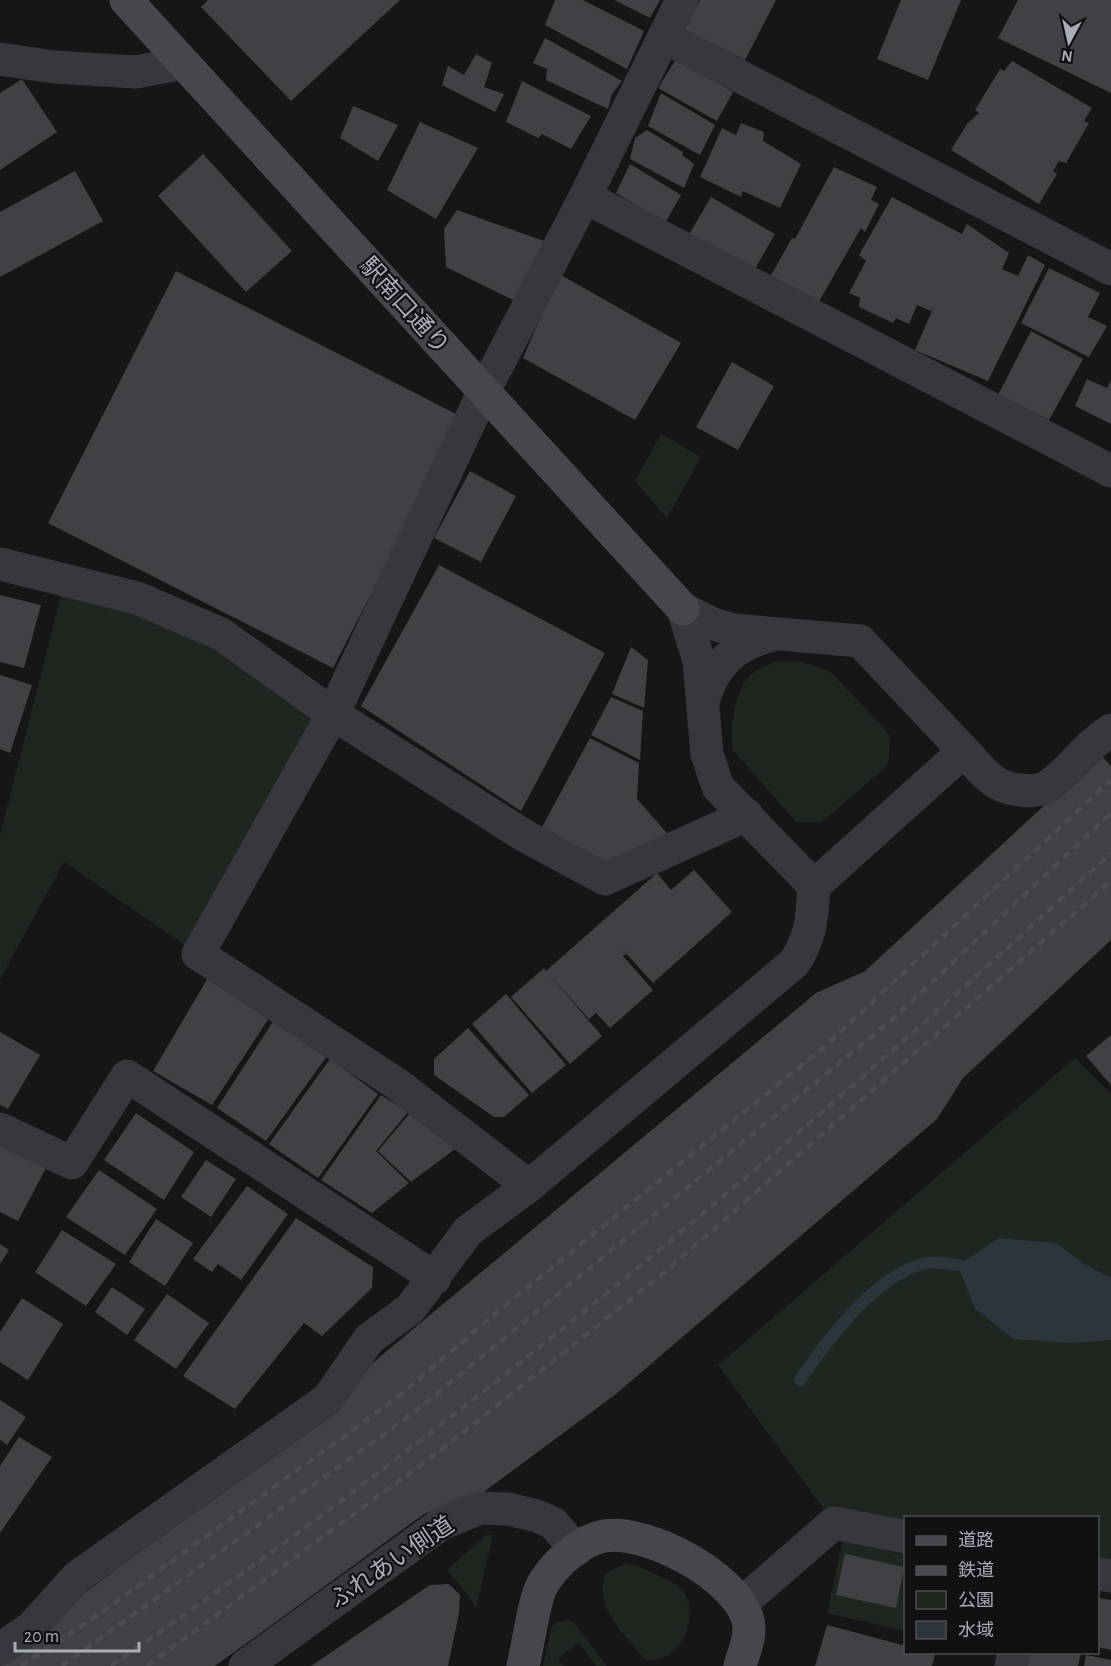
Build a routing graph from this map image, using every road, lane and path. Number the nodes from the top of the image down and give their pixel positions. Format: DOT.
graph roads {
  1 [pos="126,0"];
  2 [pos="682,0"];
  3 [pos="664,37"];
  4 [pos="0,59"];
  5 [pos="183,63"];
  6 [pos="585,197"];
  7 [pos="1111,269"];
  8 [pos="483,393"];
  9 [pos="1111,471"];
  10 [pos="0,564"];
  11 [pos="683,609"];
  12 [pos="776,635"];
  13 [pos="703,701"];
  14 [pos="333,714"];
  15 [pos="1111,730"];
  16 [pos="964,751"];
  17 [pos="747,815"];
  18 [pos="814,886"];
  19 [pos="0,1129"];
  20 [pos="529,1186"];
  21 [pos="435,1278"];
  22 [pos="904,1537"];
  23 [pos="576,1550"];
  24 [pos="741,1604"];
  25 [pos="0,1649"];
  26 [pos="245,1666"];
  27 [pos="523,1666"];
  28 [pos="740,1666"];
  1 -- 5 [label="street, 駅南口通り"];
  2 -- 3 [label="street"];
  3 -- 6 [label="street"];
  3 -- 7 [label="street"];
  4 -- 5 [label="street"];
  5 -- 8 [label="street, 駅南口通り"];
  6 -- 8 [label="street"];
  6 -- 9 [label="street"];
  8 -- 11 [label="street, 駅南口通り"];
  8 -- 14 [label="street"];
  10 -- 14 [label="street"];
  11 -- 12 [label="street"];
  11 -- 13 [label="street"];
  12 -- 13 [label="street"];
  12 -- 16 [label="street"];
  13 -- 17 [label="street"];
  14 -- 17 [label="street"];
  14 -- 20 [label="street"];
  15 -- 16 [label="street"];
  16 -- 18 [label="street"];
  17 -- 18 [label="street"];
  18 -- 20 [label="street"];
  19 -- 21 [label="street"];
  20 -- 21 [label="street"];
  21 -- 25 [label="street"];
  22 -- 24 [label="street"];
  23 -- 24 [label="street"];
  23 -- 26 [label="street, ふれあい側道"];
  23 -- 27 [label="street"];
  24 -- 28 [label="street"];
}
